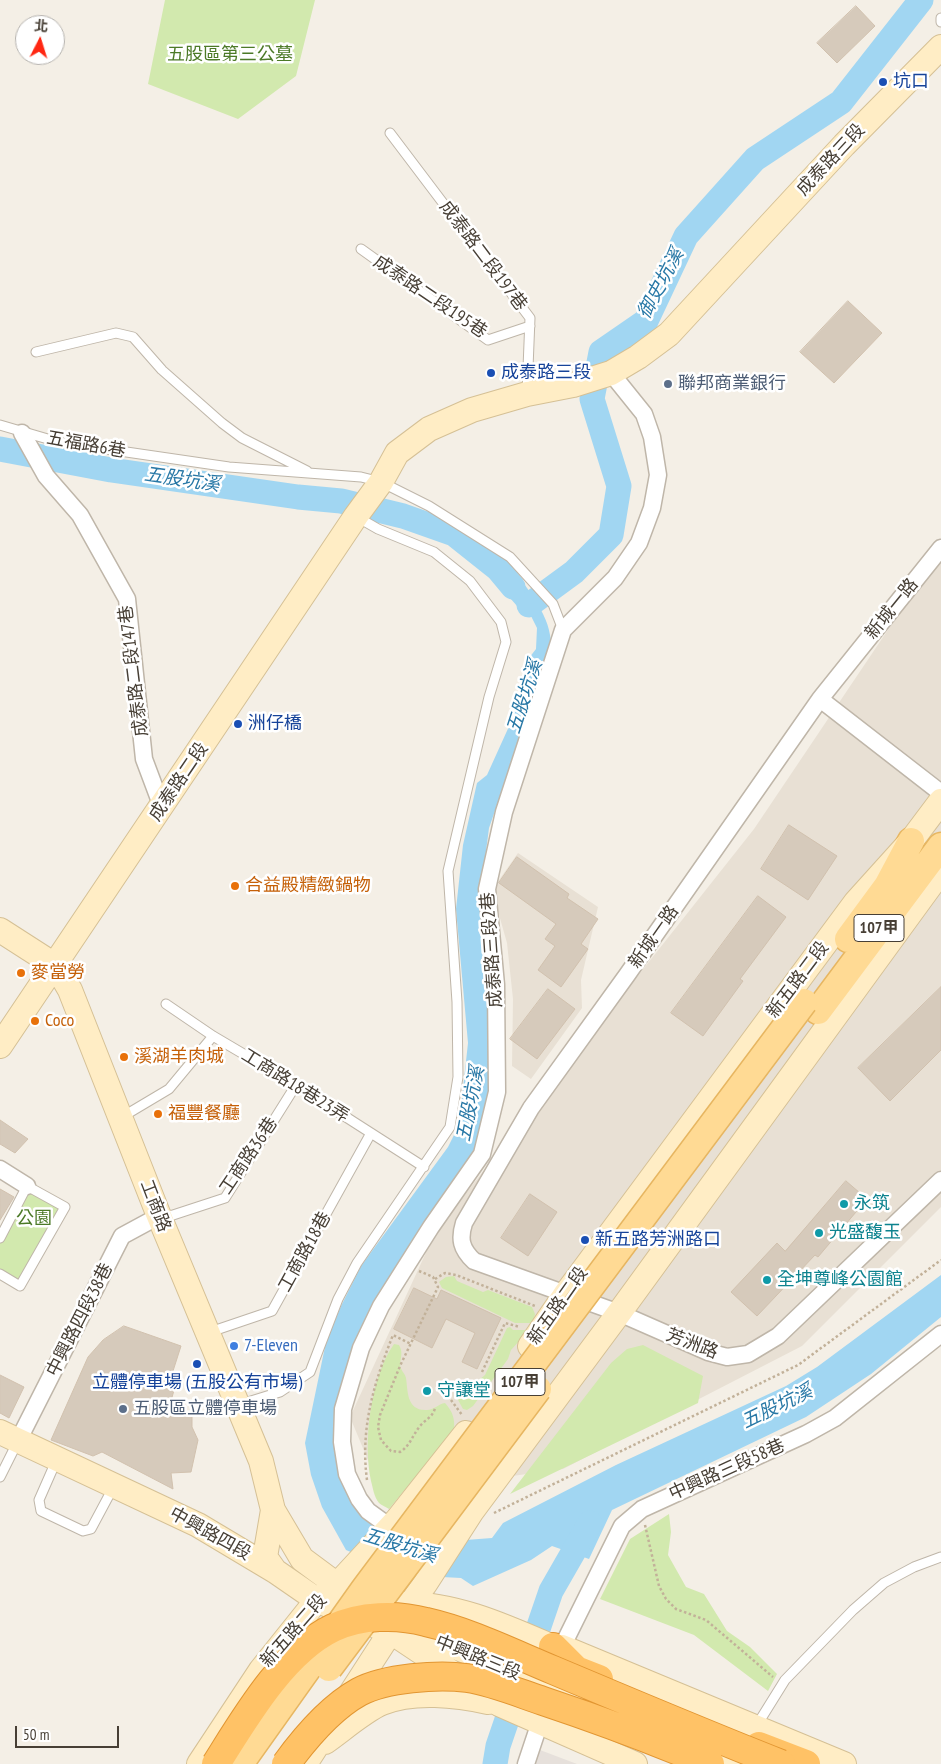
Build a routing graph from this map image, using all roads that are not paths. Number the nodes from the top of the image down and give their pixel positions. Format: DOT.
graph roads {
  1 [pos="941,18"];
  2 [pos="941,22"];
  3 [pos="941,47"];
  4 [pos="390,133"];
  5 [pos="361,249"];
  6 [pos="530,326"];
  7 [pos="36,352"];
  8 [pos="610,373"];
  9 [pos="527,394"];
  10 [pos="0,425"];
  11 [pos="24,437"];
  12 [pos="310,473"];
  13 [pos="379,486"];
  14 [pos="356,516"];
  15 [pos="941,548"];
  16 [pos="563,630"];
  17 [pos="820,699"];
  18 [pos="941,792"];
  19 [pos="941,801"];
  20 [pos="162,806"];
  21 [pos="911,841"];
  22 [pos="941,846"];
  23 [pos="941,871"];
  24 [pos="0,930"];
  25 [pos="56,966"];
  26 [pos="166,1004"];
  27 [pos="811,1007"];
  28 [pos="213,1036"];
  29 [pos="0,1046"];
  30 [pos="296,1084"];
  31 [pos="122,1117"];
  32 [pos="371,1134"];
  33 [pos="424,1167"];
  34 [pos="0,1169"];
  35 [pos="941,1180"];
  36 [pos="27,1186"];
  37 [pos="159,1216"];
  38 [pos="0,1238"];
  39 [pos="0,1274"];
  40 [pos="565,1295"];
  41 [pos="619,1313"];
  42 [pos="207,1333"];
  43 [pos="941,1334"];
  44 [pos="526,1352"];
  45 [pos="566,1382"];
  46 [pos="238,1406"];
  47 [pos="475,1421"];
  48 [pos="9,1436"];
  49 [pos="521,1444"];
  50 [pos="57,1458"];
  51 [pos="0,1477"];
  52 [pos="115,1484"];
  53 [pos="273,1510"];
  54 [pos="390,1527"];
  55 [pos="941,1557"];
  56 [pos="275,1571"];
  57 [pos="337,1585"];
  58 [pos="317,1600"];
  59 [pos="412,1603"];
  60 [pos="381,1607"];
  61 [pos="391,1632"];
  62 [pos="554,1646"];
  63 [pos="468,1692"];
  64 [pos="537,1721"];
  65 [pos="747,1744"];
  66 [pos="312,1755"];
  67 [pos="710,1760"];
  68 [pos="199,1764"];
  69 [pos="216,1764"];
  70 [pos="240,1764"];
  71 [pos="259,1764"];
  72 [pos="286,1764"];
  73 [pos="526,1764"];
  74 [pos="636,1764"];
  75 [pos="781,1764"];
  76 [pos="806,1764"];
  77 [pos="844,1764"];
  1 -- 2 [label="lane"];
  3 -- 8 [label="main road, 成泰路三段"];
  4 -- 6 [label="lane, 成泰路二段197巷"];
  5 -- 6 [label="lane, 成泰路二段195巷"];
  6 -- 9 [label="lane, 成泰路二段197巷"];
  7 -- 12 [label="lane"];
  8 -- 9 [label="main road, 成泰路三段"];
  8 -- 16 [label="street, 成泰路三段2巷"];
  9 -- 13 [label="main road"];
  10 -- 11 [label="lane, 五福路6巷"];
  11 -- 12 [label="lane, 五福路6巷"];
  11 -- 20 [label="street, 成泰路二段147巷"];
  12 -- 13 [label="lane, 五福路6巷"];
  13 -- 14 [label="main road, 成泰路二段"];
  13 -- 16 [label="lane, 五福路6巷"];
  14 -- 20 [label="main road, 成泰路二段"];
  14 -- 33 [label="lane"];
  15 -- 17 [label="street, 新城一路"];
  16 -- 54 [label="street, 成泰路三段2巷"];
  17 -- 18 [label="street"];
  17 -- 40 [label="street, 新城一路"];
  19 -- 21 [label="main road, 新五路二段 / 107甲"];
  20 -- 25 [label="main road, 成泰路二段"];
  21 -- 27 [label="main road, 新五路二段 / 107甲"];
  21 -- 40 [label="main road, 新五路二段 / 107甲"];
  22 -- 27 [label="main road, 新五路二段 / 107甲"];
  23 -- 41 [label="main road, 107甲"];
  24 -- 25 [label="main road, 工商路"];
  25 -- 29 [label="main road, 成泰路二段"];
  25 -- 31 [label="main road, 工商路"];
  26 -- 28 [label="lane, 工商路18巷23弄"];
  27 -- 70 [label="main road, 新五路二段 / 107甲, bridge"];
  27 -- 71 [label="main road, 新五路二段 / 107甲, bridge"];
  28 -- 30 [label="lane, 工商路18巷23弄"];
  28 -- 31 [label="lane"];
  30 -- 32 [label="lane, 工商路18巷23弄"];
  30 -- 37 [label="lane, 工商路36巷"];
  31 -- 37 [label="main road, 工商路"];
  32 -- 33 [label="lane, 工商路18巷23弄"];
  32 -- 42 [label="lane, 工商路18巷"];
  33 -- 46 [label="lane"];
  34 -- 36 [label="street"];
  35 -- 41 [label="street, 芳洲路"];
  36 -- 38 [label="lane"];
  36 -- 39 [label="lane"];
  37 -- 42 [label="main road, 工商路"];
  37 -- 48 [label="street, 中興路四段38巷"];
  40 -- 41 [label="street, 新城一路"];
  40 -- 44 [label="main road, 新五路二段 / 107甲"];
  41 -- 45 [label="main road, 107甲"];
  42 -- 46 [label="main road, 工商路"];
  43 -- 62 [label="street, 中興路三段58巷"];
  44 -- 45 [label="main road"];
  44 -- 47 [label="main road, 新五路二段 / 107甲"];
  45 -- 49 [label="main road, 107甲"];
  46 -- 53 [label="main road, 工商路"];
  47 -- 49 [label="main road"];
  47 -- 54 [label="main road, 新五路二段 / 107甲"];
  48 -- 50 [label="main road, 中興路四段"];
  48 -- 51 [label="lane"];
  49 -- 59 [label="main road, 107甲"];
  50 -- 52 [label="main road, 中興路四段"];
  50 -- 52 [label="lane"];
  52 -- 56 [label="main road, 中興路四段"];
  53 -- 56 [label="main road, 工商路"];
  53 -- 57 [label="main road, 工商路"];
  54 -- 57 [label="main road, 新五路二段 / 107甲"];
  55 -- 65 [label="lane"];
  56 -- 58 [label="main road, 中興路四段"];
  57 -- 58 [label="main road, 新五路二段 / 107甲"];
  57 -- 60 [label="main road"];
  58 -- 61 [label="main road, 中興路四段"];
  58 -- 68 [label="main road, 新五路二段 / 107甲"];
  59 -- 60 [label="main road"];
  59 -- 61 [label="main road, 107甲"];
  59 -- 62 [label="main road, 中興路三段"];
  60 -- 61 [label="main road"];
  61 -- 63 [label="main road, 中興路三段"];
  61 -- 66 [label="main road, 107甲"];
  61 -- 67 [label="main road, 中興路三段"];
  62 -- 65 [label="highway"];
  63 -- 64 [label="main road, 中興路三段"];
  63 -- 66 [label="main road"];
  64 -- 73 [label="street"];
  64 -- 74 [label="main road, 中興路三段"];
  65 -- 67 [label="main road, 中興路三段"];
  65 -- 76 [label="highway"];
  65 -- 77 [label="main road, 中興路三段"];
  67 -- 72 [label="highway, bridge"];
  69 -- 75 [label="highway, bridge"];
}
